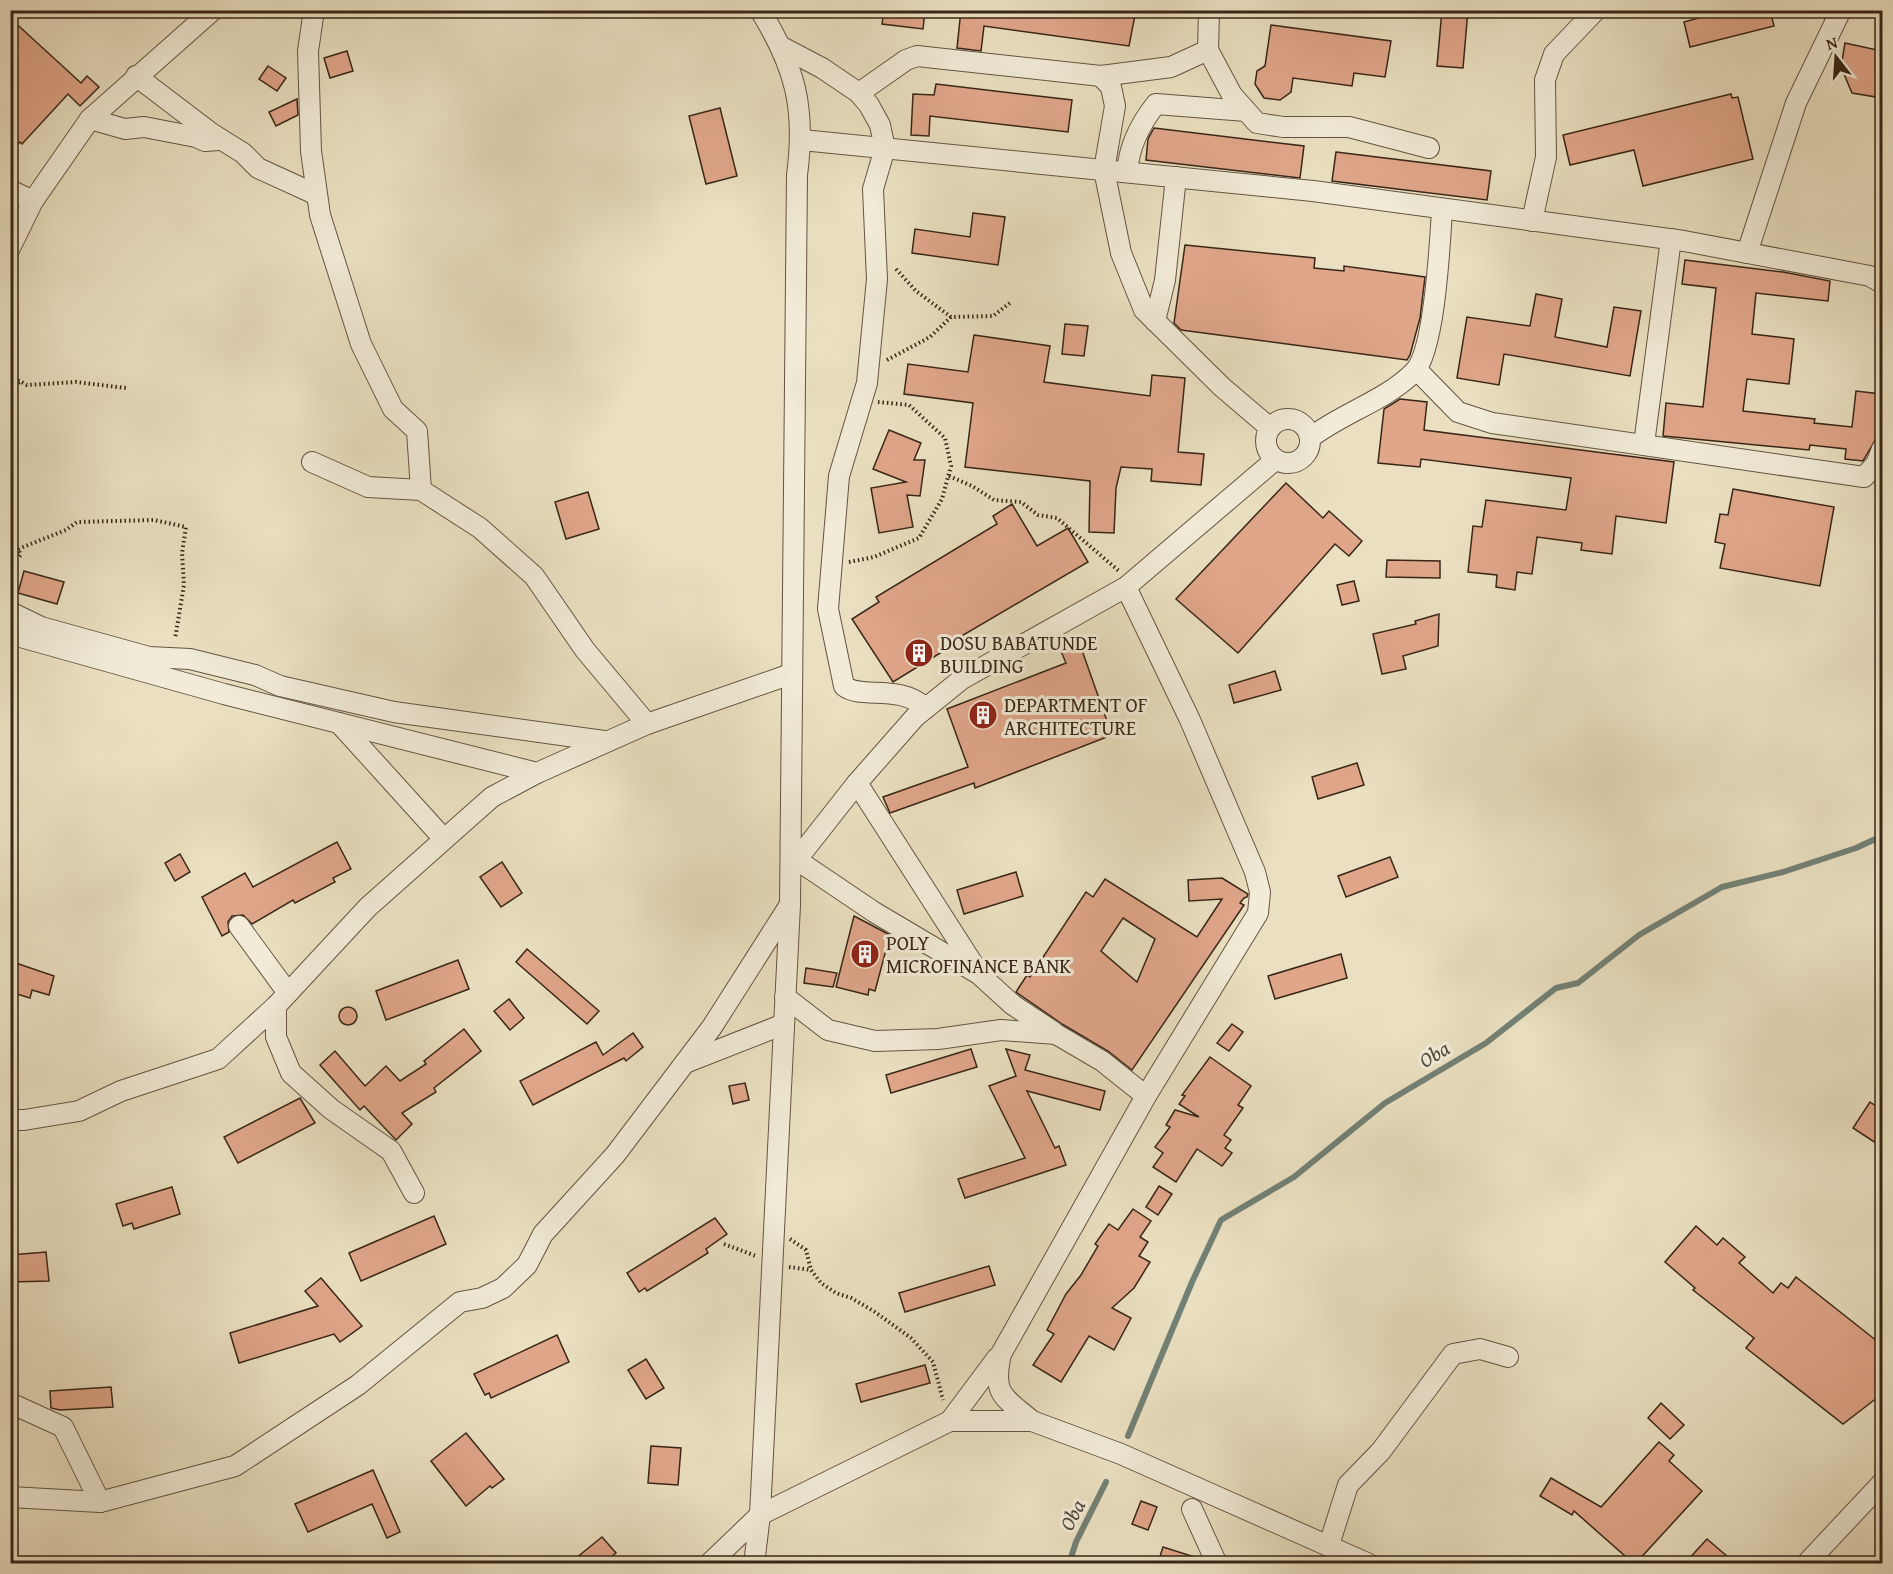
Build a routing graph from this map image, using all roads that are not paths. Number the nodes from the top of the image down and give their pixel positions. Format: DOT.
graph roads {
  1 [pos="213,10"];
  2 [pos="314,10"];
  3 [pos="760,10"];
  4 [pos="1209,10"];
  5 [pos="1596,10"];
  6 [pos="1840,10"];
  7 [pos="782,47"];
  8 [pos="1208,50"];
  9 [pos="136,76"];
  10 [pos="1101,76"];
  11 [pos="859,93"];
  12 [pos="1246,111"];
  13 [pos="90,119"];
  14 [pos="222,139"];
  15 [pos="802,140"];
  16 [pos="885,148"];
  17 [pos="1429,148"];
  18 [pos="1104,170"];
  19 [pos="1127,172"];
  20 [pos="1176,177"];
  21 [pos="10,190"];
  22 [pos="317,195"];
  23 [pos="33,201"];
  24 [pos="1442,210"];
  25 [pos="1532,221"];
  26 [pos="1671,239"];
  27 [pos="10,248"];
  28 [pos="1747,253"];
  29 [pos="1882,284"];
  30 [pos="1155,321"];
  31 [pos="1417,370"];
  32 [pos="1270,428"];
  33 [pos="1310,438"];
  34 [pos="1644,444"];
  35 [pos="1882,449"];
  36 [pos="1275,460"];
  37 [pos="312,462"];
  38 [pos="421,490"];
  39 [pos="1126,587"];
  40 [pos="10,612"];
  41 [pos="10,634"];
  42 [pos="791,674"];
  43 [pos="926,708"];
  44 [pos="339,723"];
  45 [pos="647,724"];
  46 [pos="604,741"];
  47 [pos="537,773"];
  48 [pos="857,783"];
  49 [pos="444,839"];
  50 [pos="794,864"];
  51 [pos="790,905"];
  52 [pos="239,926"];
  53 [pos="980,975"];
  54 [pos="785,997"];
  55 [pos="282,999"];
  56 [pos="784,1024"];
  57 [pos="1056,1034"];
  58 [pos="685,1063"];
  59 [pos="1146,1096"];
  60 [pos="10,1120"];
  61 [pos="414,1193"];
  62 [pos="1001,1353"];
  63 [pos="1508,1357"];
  64 [pos="10,1403"];
  65 [pos="950,1421"];
  66 [pos="1032,1421"];
  67 [pos="1882,1483"];
  68 [pos="10,1497"];
  69 [pos="100,1502"];
  70 [pos="1192,1509"];
  71 [pos="760,1515"];
  72 [pos="1329,1545"];
  73 [pos="709,1563"];
  74 [pos="754,1563"];
  75 [pos="1217,1563"];
  76 [pos="1369,1563"];
  77 [pos="1806,1563"];
  1 -- 9 [label="street"];
  2 -- 22 [label="street"];
  3 -- 7 [label="street"];
  4 -- 8 [label="street"];
  5 -- 25 [label="street"];
  6 -- 28 [label="street"];
  7 -- 11 [label="street"];
  7 -- 15 [label="street"];
  8 -- 10 [label="street"];
  8 -- 12 [label="street"];
  9 -- 13 [label="street"];
  9 -- 14 [label="street"];
  10 -- 11 [label="street"];
  10 -- 18 [label="street"];
  11 -- 16 [label="street"];
  12 -- 17 [label="street"];
  12 -- 19 [label="street"];
  13 -- 14 [label="street"];
  13 -- 23 [label="street"];
  14 -- 22 [label="street"];
  15 -- 16 [label="street"];
  15 -- 42 [label="street"];
  16 -- 18 [label="street"];
  16 -- 43 [label="street"];
  18 -- 19 [label="street"];
  18 -- 30 [label="street"];
  19 -- 20 [label="street"];
  20 -- 24 [label="street"];
  20 -- 30 [label="street"];
  21 -- 23 [label="street"];
  22 -- 38 [label="street"];
  23 -- 27 [label="street"];
  24 -- 25 [label="street"];
  24 -- 31 [label="street"];
  25 -- 26 [label="street"];
  26 -- 28 [label="street"];
  26 -- 34 [label="street"];
  28 -- 29 [label="street"];
  30 -- 32 [label="street"];
  31 -- 33 [label="street"];
  31 -- 34 [label="street"];
  32 -- 33 [label="street"];
  32 -- 36 [label="street"];
  33 -- 36 [label="street"];
  34 -- 35 [label="street"];
  36 -- 39 [label="street"];
  37 -- 38 [label="street"];
  38 -- 45 [label="street"];
  39 -- 43 [label="street"];
  39 -- 59 [label="street"];
  40 -- 46 [label="street"];
  41 -- 44 [label="street"];
  42 -- 45 [label="street"];
  42 -- 50 [label="street"];
  43 -- 48 [label="street"];
  44 -- 47 [label="street"];
  44 -- 49 [label="street"];
  45 -- 46 [label="street"];
  46 -- 47 [label="street"];
  47 -- 49 [label="street"];
  48 -- 50 [label="street"];
  48 -- 53 [label="street"];
  49 -- 55 [label="street"];
  50 -- 51 [label="street"];
  50 -- 53 [label="street"];
  51 -- 54 [label="street"];
  51 -- 58 [label="street"];
  52 -- 55 [label="street"];
  53 -- 57 [label="street"];
  54 -- 56 [label="street"];
  54 -- 57 [label="street"];
  55 -- 60 [label="street"];
  55 -- 61 [label="street"];
  56 -- 58 [label="street"];
  56 -- 71 [label="street"];
  57 -- 59 [label="street"];
  58 -- 69 [label="street"];
  59 -- 62 [label="street"];
  62 -- 65 [label="street"];
  62 -- 66 [label="street"];
  63 -- 72 [label="street"];
  64 -- 69 [label="street"];
  65 -- 66 [label="street"];
  65 -- 71 [label="street"];
  66 -- 72 [label="street"];
  67 -- 77 [label="street"];
  68 -- 69 [label="street"];
  70 -- 75 [label="street"];
  71 -- 73 [label="street"];
  71 -- 74 [label="street"];
  72 -- 76 [label="street"];
}
